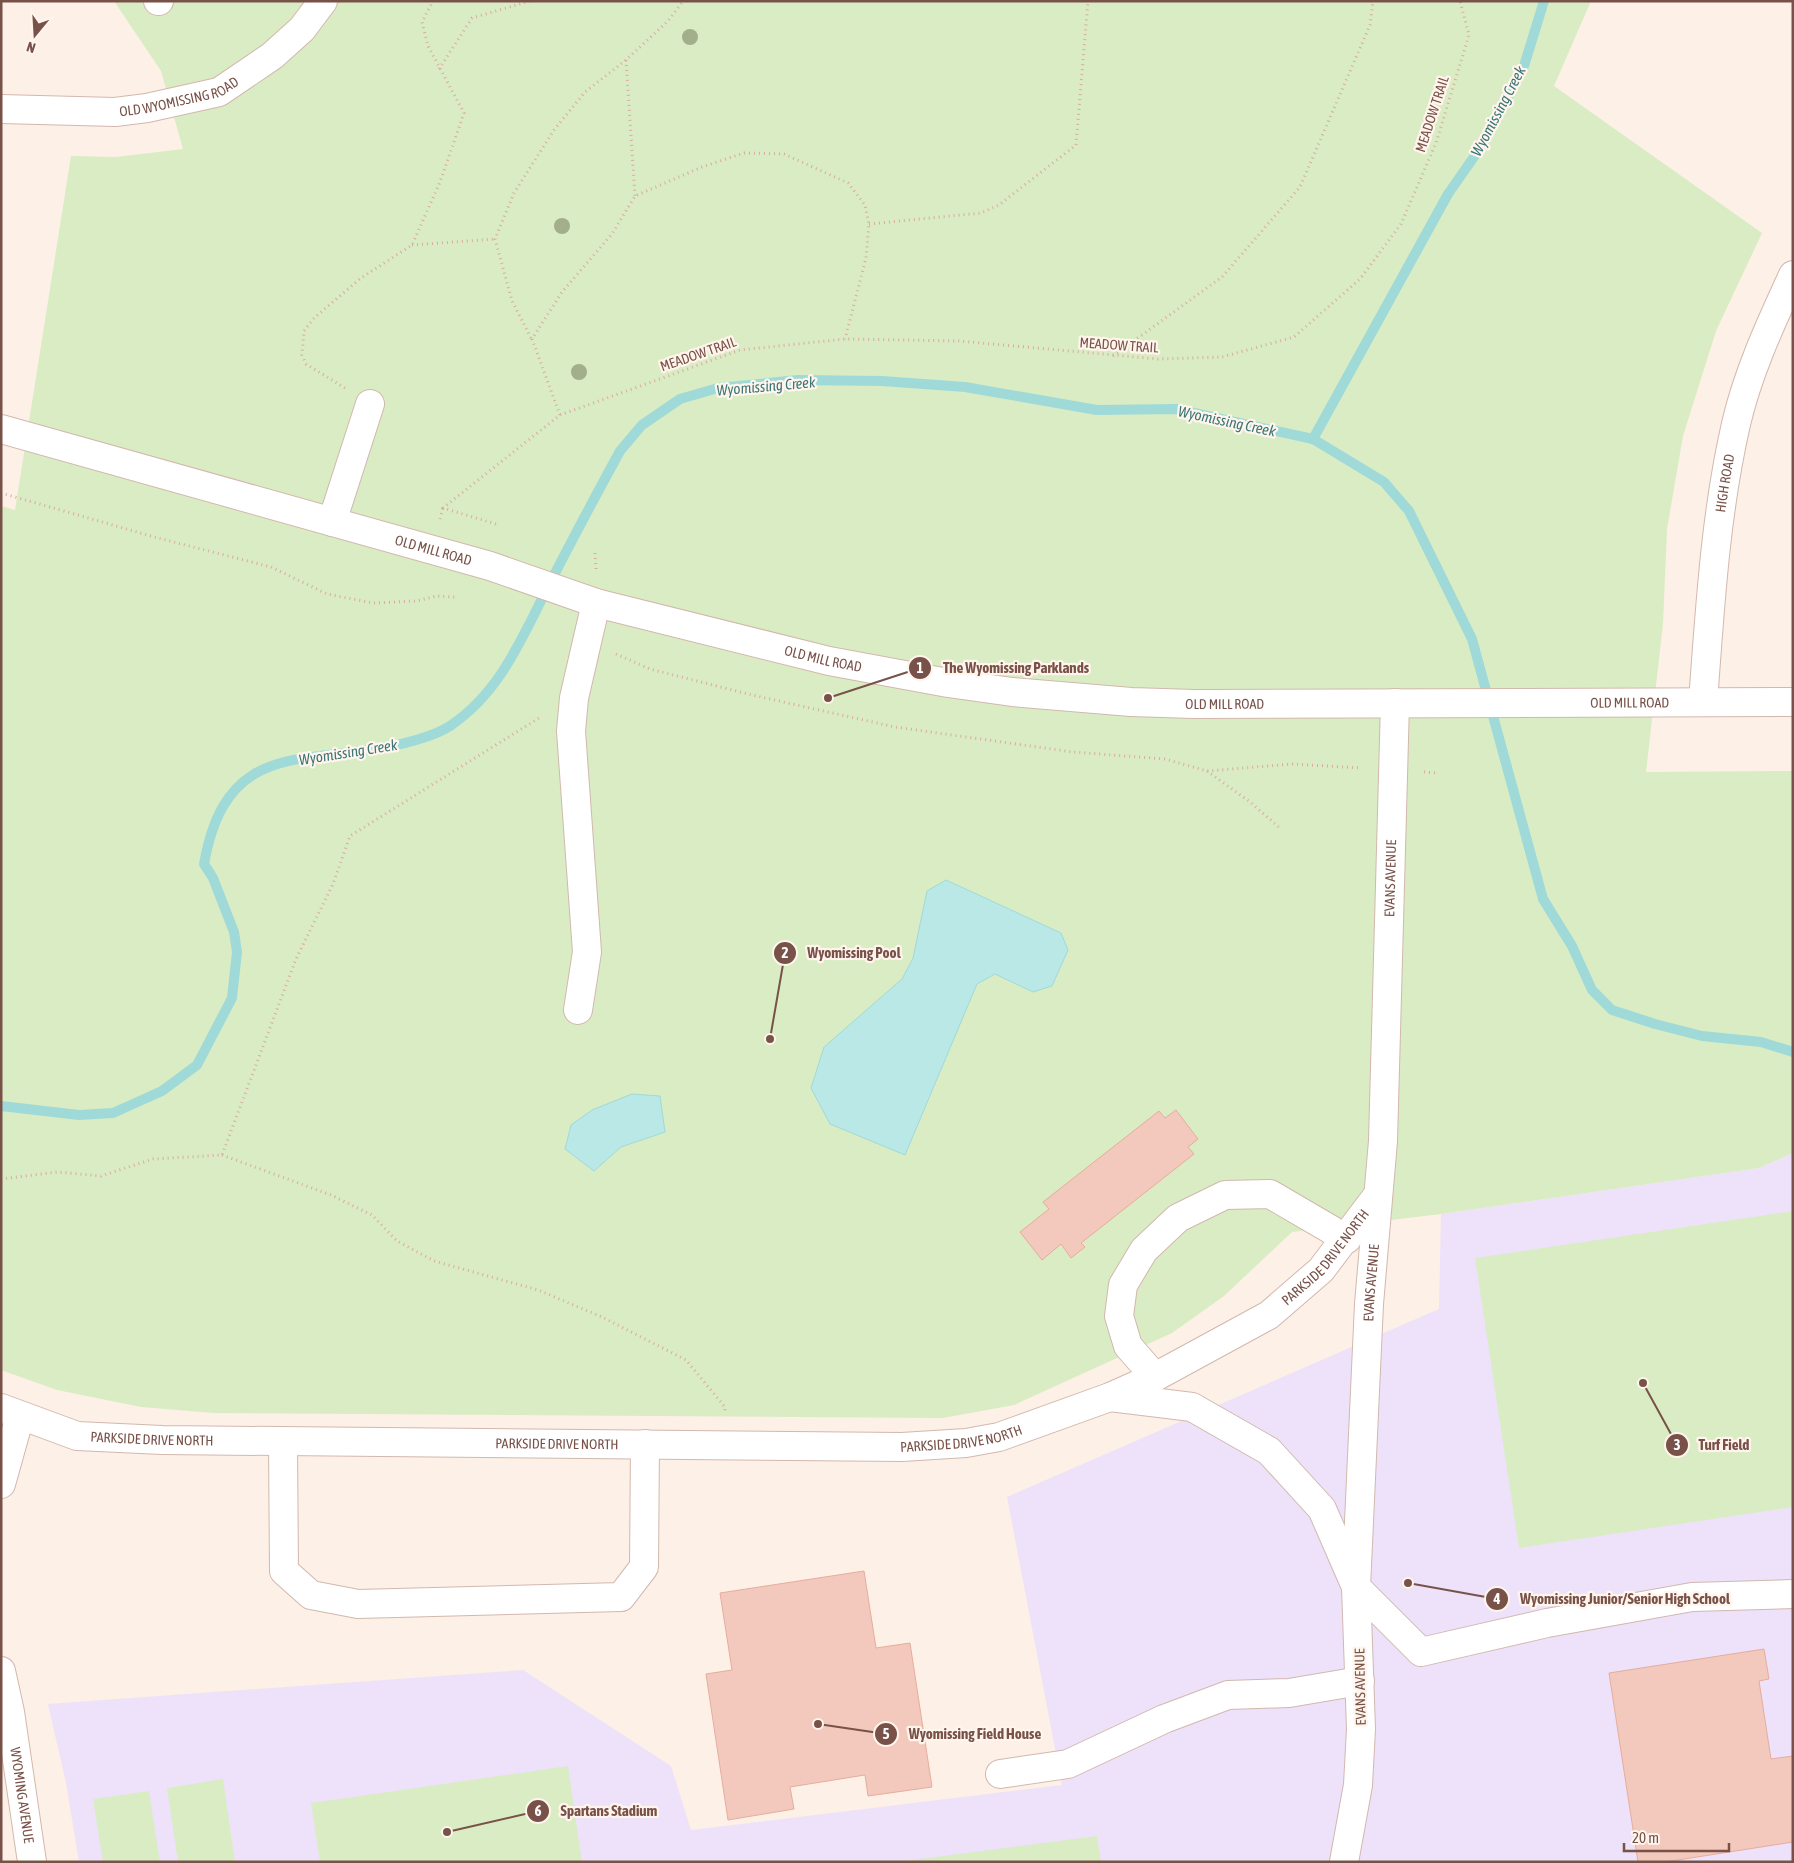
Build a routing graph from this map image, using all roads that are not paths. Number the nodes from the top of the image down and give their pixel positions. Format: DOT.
graph roads {
  1 [pos="323,1"];
  2 [pos="1,109"];
  3 [pos="1793,275"];
  4 [pos="370,404"];
  5 [pos="1,429"];
  6 [pos="332,522"];
  7 [pos="590,601"];
  8 [pos="1703,702"];
  9 [pos="1793,702"];
  10 [pos="1395,703"];
  11 [pos="578,1010"];
  12 [pos="1378,1196"];
  13 [pos="1347,1239"];
  14 [pos="1155,1377"];
  15 [pos="1110,1397"];
  16 [pos="11,1412"];
  17 [pos="284,1443"];
  18 [pos="645,1444"];
  19 [pos="1,1484"];
  20 [pos="1356,1587"];
  21 [pos="1793,1594"];
  22 [pos="1,1670"];
  23 [pos="1360,1681"];
  24 [pos="6,1713"];
  25 [pos="1000,1774"];
  26 [pos="32,1862"];
  27 [pos="1344,1862"];
  1 -- 2 [label="street, OLD WYOMISSING ROAD"];
  3 -- 8 [label="street, HIGH ROAD"];
  4 -- 6 [label="street"];
  5 -- 6 [label="street, OLD MILL ROAD"];
  6 -- 7 [label="street, OLD MILL ROAD"];
  7 -- 10 [label="street, OLD MILL ROAD"];
  7 -- 11 [label="street"];
  8 -- 9 [label="street, OLD MILL ROAD"];
  8 -- 10 [label="street, OLD MILL ROAD"];
  10 -- 12 [label="street, EVANS AVENUE"];
  12 -- 13 [label="street, PARKSIDE DRIVE NORTH"];
  12 -- 20 [label="street, EVANS AVENUE"];
  13 -- 14 [label="street, PARKSIDE DRIVE NORTH"];
  13 -- 14 [label="street"];
  14 -- 15 [label="street, PARKSIDE DRIVE NORTH"];
  15 -- 18 [label="street, PARKSIDE DRIVE NORTH"];
  15 -- 20 [label="street, PARKSIDE DRIVE NORTH"];
  16 -- 17 [label="street, PARKSIDE DRIVE NORTH"];
  16 -- 19 [label="street"];
  17 -- 18 [label="street, PARKSIDE DRIVE NORTH"];
  17 -- 18 [label="street"];
  20 -- 21 [label="street"];
  20 -- 23 [label="street, EVANS AVENUE"];
  22 -- 24 [label="street, WYOMING AVENUE"];
  23 -- 25 [label="street"];
  23 -- 27 [label="street, EVANS AVENUE"];
  24 -- 26 [label="street, WYOMING AVENUE"];
}
